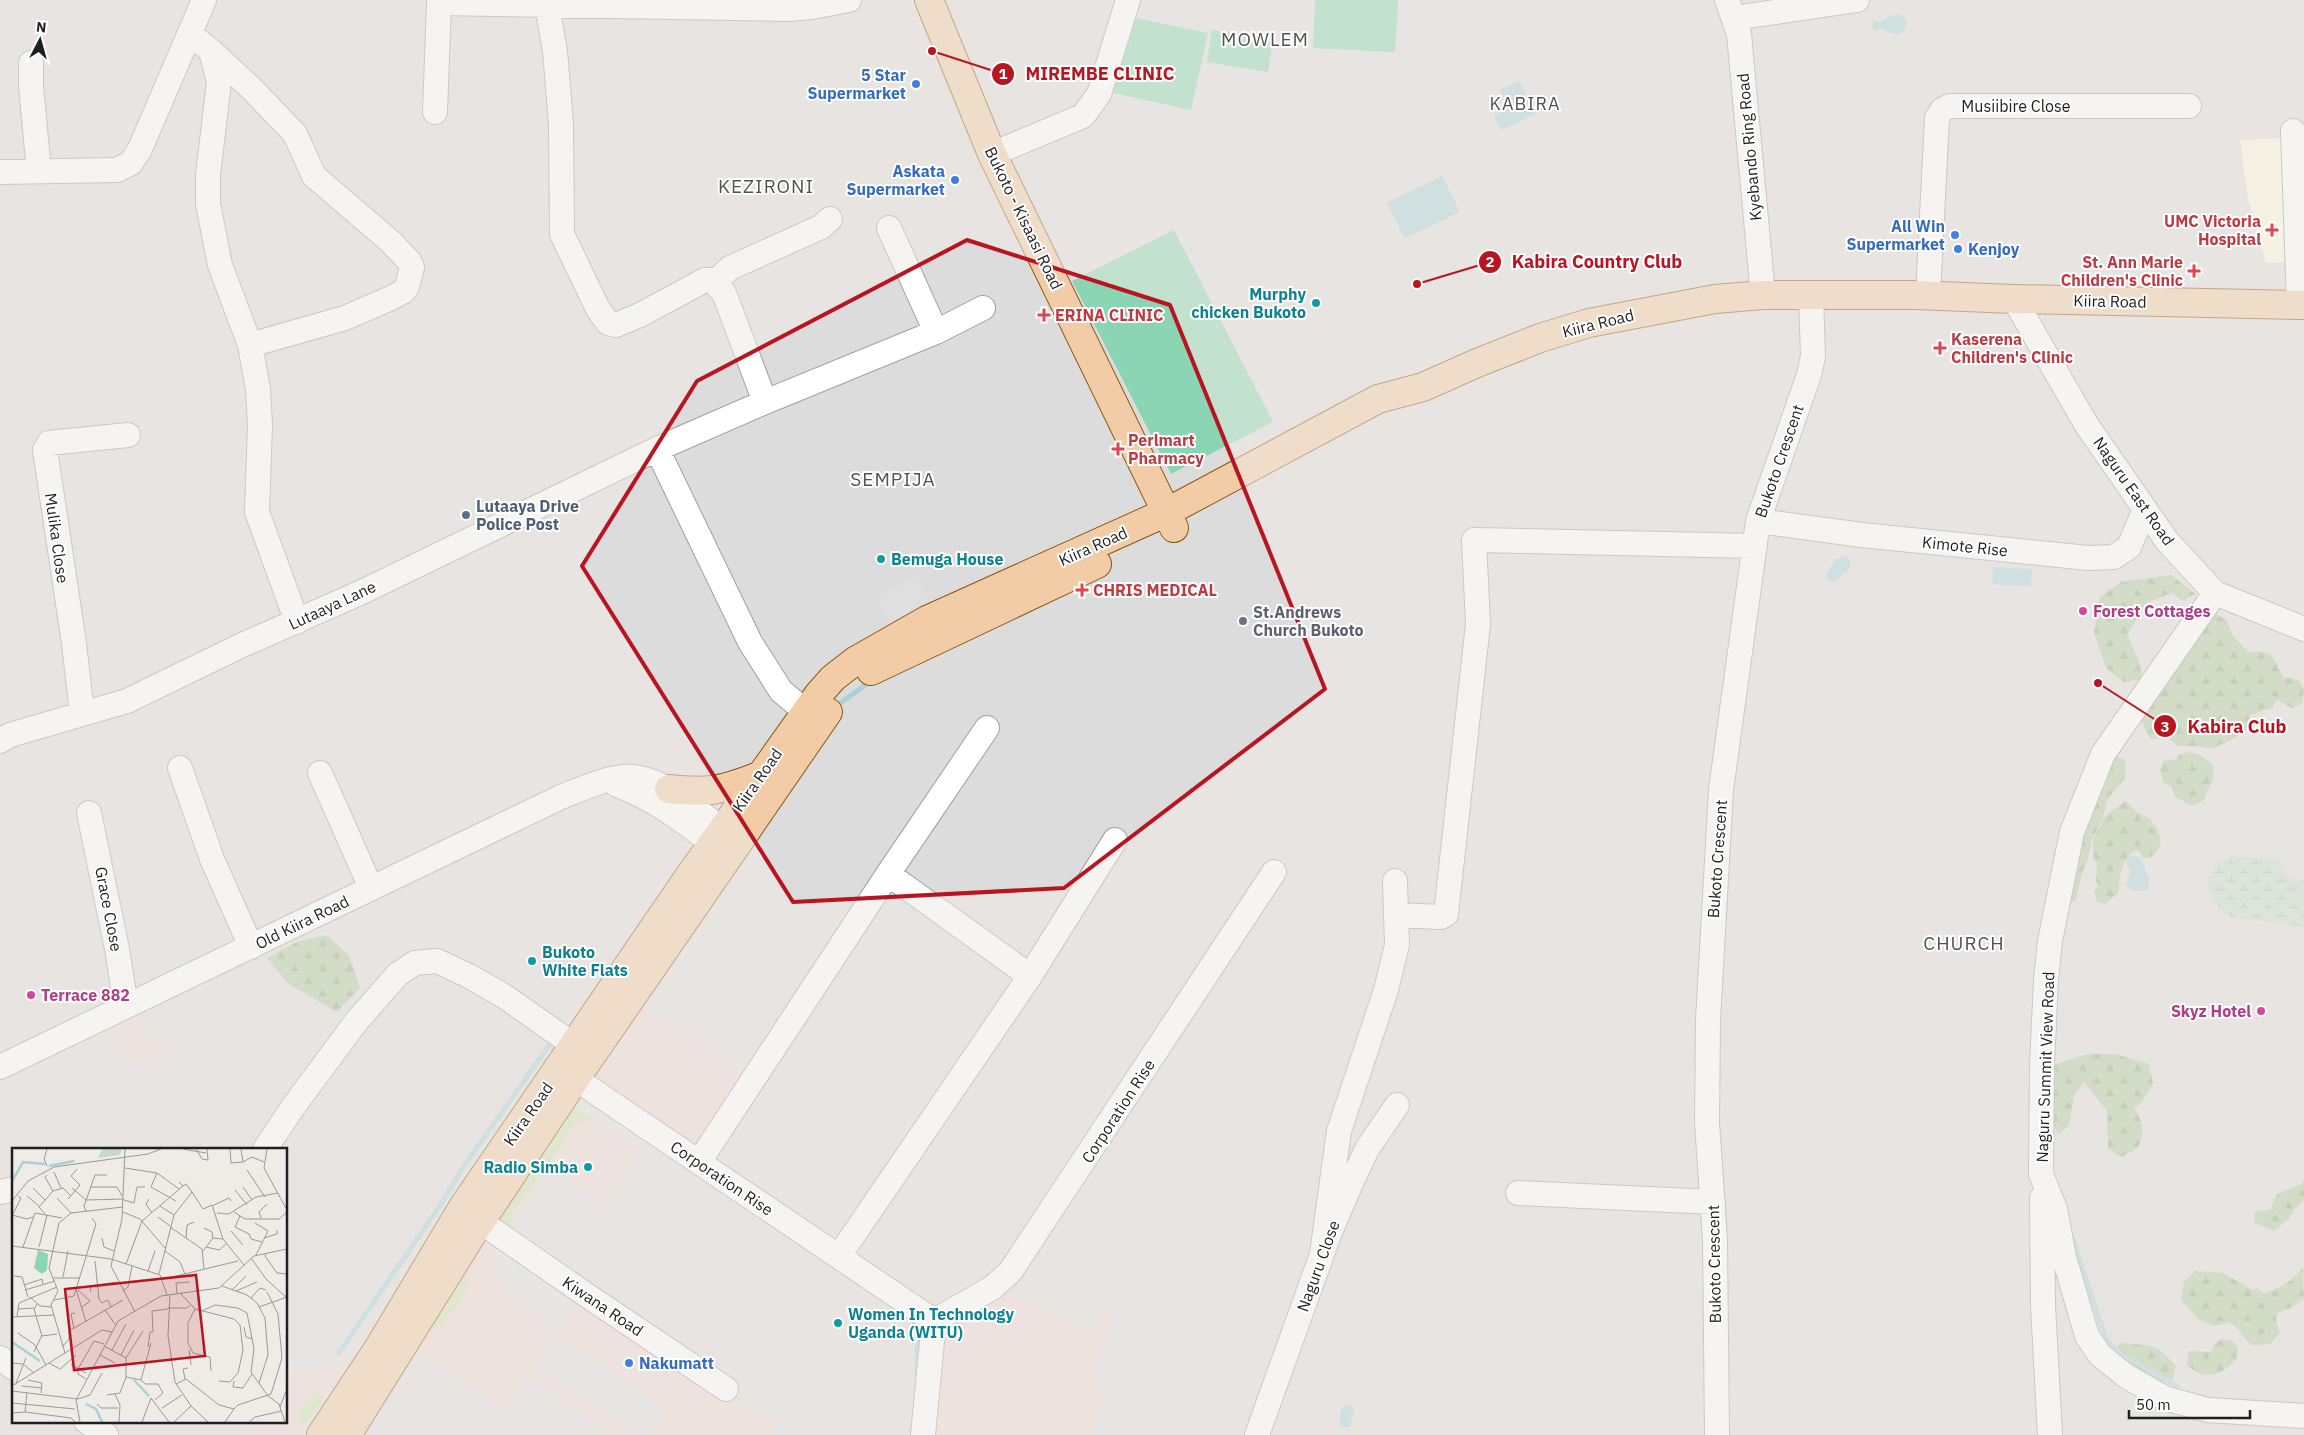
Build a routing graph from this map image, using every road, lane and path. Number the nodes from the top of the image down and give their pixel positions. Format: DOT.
graph roads {
  1 [pos="204,0"];
  2 [pos="849,0"];
  3 [pos="929,0"];
  4 [pos="1128,0"];
  5 [pos="1858,0"];
  6 [pos="546,3"];
  7 [pos="1730,9"];
  8 [pos="190,34"];
  9 [pos="211,51"];
  10 [pos="31,63"];
  11 [pos="2189,106"];
  12 [pos="435,112"];
  13 [pos="2293,131"];
  14 [pos="992,154"];
  15 [pos="40,171"];
  16 [pos="0,172"];
  17 [pos="830,219"];
  18 [pos="889,228"];
  19 [pos="715,282"];
  20 [pos="1773,295"];
  21 [pos="1811,295"];
  22 [pos="1922,295"];
  23 [pos="2014,299"];
  24 [pos="2301,305"];
  25 [pos="983,308"];
  26 [pos="936,332"];
  27 [pos="250,345"];
  28 [pos="765,402"];
  29 [pos="128,435"];
  30 [pos="657,449"];
  31 [pos="2145,509"];
  32 [pos="1170,520"];
  33 [pos="1758,520"];
  34 [pos="1755,546"];
  35 [pos="2215,593"];
  36 [pos="297,622"];
  37 [pos="2304,629"];
  38 [pos="806,712"];
  39 [pos="82,714"];
  40 [pos="987,728"];
  41 [pos="0,741"];
  42 [pos="180,768"];
  43 [pos="320,773"];
  44 [pos="759,776"];
  45 [pos="606,781"];
  46 [pos="669,790"];
  47 [pos="89,812"];
  48 [pos="1115,840"];
  49 [pos="726,844"];
  50 [pos="1274,872"];
  51 [pos="888,874"];
  52 [pos="1395,881"];
  53 [pos="371,888"];
  54 [pos="1397,915"];
  55 [pos="251,947"];
  56 [pos="1030,976"];
  57 [pos="126,1006"];
  58 [pos="575,1046"];
  59 [pos="0,1067"];
  60 [pos="568,1073"];
  61 [pos="1397,1105"];
  62 [pos="265,1148"];
  63 [pos="699,1162"];
  64 [pos="2041,1174"];
  65 [pos="1518,1193"];
  66 [pos="1713,1202"];
  67 [pos="481,1222"];
  68 [pos="1322,1254"];
  69 [pos="840,1256"];
  70 [pos="934,1321"];
  71 [pos="0,1358"];
  72 [pos="12,1367"];
  73 [pos="726,1389"];
  74 [pos="2304,1416"];
  75 [pos="77,1422"];
  76 [pos="87,1422"];
  77 [pos="70,1435"];
  78 [pos="106,1435"];
  79 [pos="322,1435"];
  80 [pos="347,1435"];
  81 [pos="923,1435"];
  82 [pos="1256,1435"];
  83 [pos="1717,1435"];
  84 [pos="2050,1435"];
  1 -- 8 [label="street"];
  2 -- 6 [label="street"];
  3 -- 14 [label="main road, Bukoto - Kisaasi Road"];
  4 -- 14 [label="street"];
  5 -- 7 [label="street"];
  6 -- 12 [label="street"];
  6 -- 19 [label="street"];
  7 -- 20 [label="street, Kyebando Ring Road"];
  8 -- 9 [label="street"];
  8 -- 15 [label="street"];
  9 -- 27 [label="street"];
  9 -- 27 [label="street"];
  10 -- 15 [label="street"];
  11 -- 22 [label="street, Musiibire Close"];
  13 -- 24 [label="street"];
  14 -- 32 [label="main road, Bukoto - Kisaasi Road"];
  15 -- 16 [label="street"];
  17 -- 19 [label="street"];
  18 -- 26 [label="street"];
  19 -- 28 [label="street"];
  20 -- 21 [label="main road, Kiira Road"];
  20 -- 32 [label="main road, Kiira Road"];
  21 -- 22 [label="main road, Kiira Road"];
  21 -- 33 [label="street, Bukoto Crescent"];
  22 -- 23 [label="main road, Kiira Road"];
  23 -- 24 [label="main road, Kiira Road"];
  23 -- 31 [label="street, Naguru East Road"];
  25 -- 26 [label="street, Lutaaya Lane"];
  26 -- 28 [label="street, Lutaaya Lane"];
  27 -- 36 [label="street"];
  28 -- 30 [label="street, Lutaaya Lane"];
  29 -- 39 [label="street, Mulika Close"];
  30 -- 36 [label="street, Lutaaya Lane"];
  30 -- 38 [label="street"];
  31 -- 33 [label="street, Kimote Rise"];
  31 -- 35 [label="street, Naguru East Road"];
  32 -- 38 [label="main road, Kiira Road"];
  32 -- 49 [label="main road, Kiira Road"];
  33 -- 34 [label="street, Bukoto Crescent"];
  34 -- 54 [label="street"];
  34 -- 66 [label="street, Bukoto Crescent"];
  35 -- 37 [label="street, Naguru East Road"];
  35 -- 64 [label="street, Naguru Summit View Road"];
  36 -- 39 [label="street, Lutaaya Lane"];
  38 -- 44 [label="main road, Kiira Road"];
  39 -- 41 [label="street, Lutaaya Lane"];
  40 -- 51 [label="street"];
  42 -- 55 [label="street"];
  43 -- 53 [label="street"];
  44 -- 46 [label="main road"];
  44 -- 49 [label="main road, Kiira Road"];
  45 -- 46 [label="street, Old Kiira Road"];
  45 -- 49 [label="street"];
  45 -- 53 [label="street, Old Kiira Road"];
  46 -- 49 [label="street, Old Kiira Road"];
  47 -- 57 [label="street, Grace Close"];
  48 -- 56 [label="street"];
  49 -- 58 [label="main road, Kiira Road"];
  49 -- 60 [label="main road, Kiira Road"];
  50 -- 70 [label="street, Corporation Rise"];
  51 -- 56 [label="street"];
  51 -- 63 [label="street"];
  52 -- 54 [label="street"];
  53 -- 55 [label="street, Old Kiira Road"];
  54 -- 68 [label="street"];
  55 -- 57 [label="street, Old Kiira Road"];
  56 -- 69 [label="street"];
  57 -- 59 [label="street, Old Kiira Road"];
  58 -- 60 [label="main road, Kiira Road"];
  58 -- 62 [label="street"];
  60 -- 63 [label="street, Corporation Rise"];
  60 -- 67 [label="main road, Kiira Road"];
  60 -- 79 [label="main road, Kiira Road"];
  61 -- 68 [label="street, Naguru Close"];
  63 -- 69 [label="street, Corporation Rise"];
  64 -- 74 [label="street, Naguru Summit View Road"];
  64 -- 84 [label="street"];
  65 -- 66 [label="street"];
  66 -- 83 [label="street, Bukoto Crescent"];
  67 -- 73 [label="street, Kiwana Road"];
  67 -- 80 [label="main road, Kiira Road"];
  68 -- 82 [label="street, Naguru Close"];
  69 -- 70 [label="street, Corporation Rise"];
  70 -- 81 [label="street"];
  71 -- 72 [label="street"];
  75 -- 77 [label="street"];
  76 -- 78 [label="street"];
}
